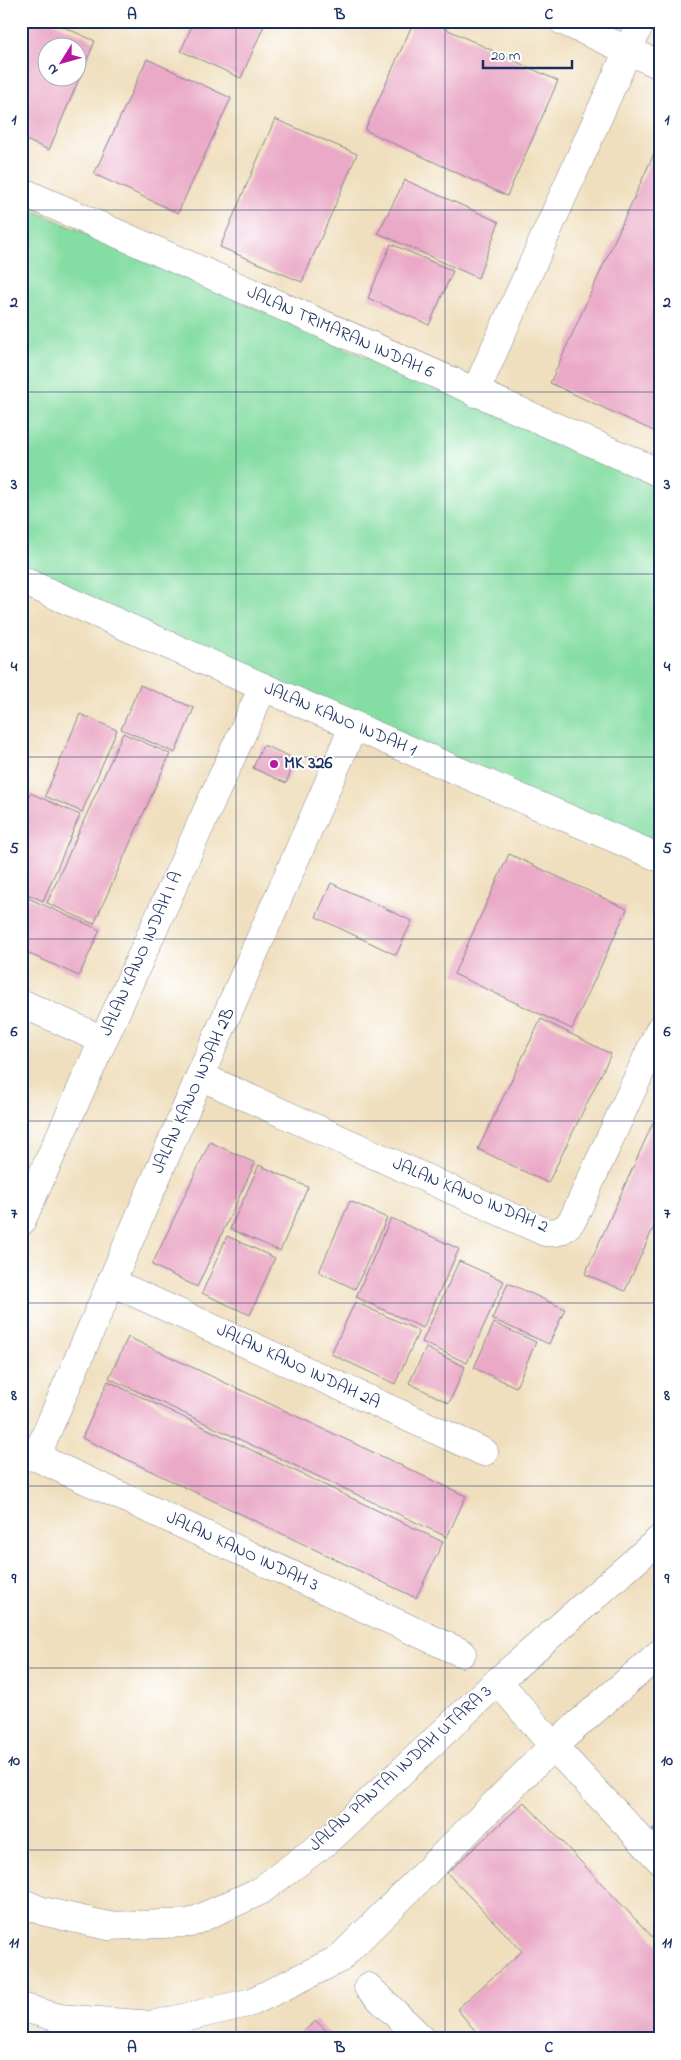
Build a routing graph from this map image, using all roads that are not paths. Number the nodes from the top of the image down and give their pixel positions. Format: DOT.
graph roads {
  1 [pos="563,21"];
  2 [pos="641,21"];
  3 [pos="628,51"];
  4 [pos="660,65"];
  5 [pos="21,191"];
  6 [pos="475,393"];
  7 [pos="660,473"];
  8 [pos="21,580"];
  9 [pos="263,687"];
  10 [pos="354,725"];
  11 [pos="660,858"];
  12 [pos="21,1003"];
  13 [pos="660,1029"];
  14 [pos="103,1040"];
  15 [pos="200,1076"];
  16 [pos="21,1222"];
  17 [pos="111,1282"];
  18 [pos="484,1452"];
  19 [pos="29,1457"];
  20 [pos="660,1539"];
  21 [pos="462,1653"];
  22 [pos="660,1653"];
  23 [pos="498,1681"];
  24 [pos="553,1746"];
  25 [pos="660,1860"];
  26 [pos="21,1902"];
  27 [pos="368,1987"];
  28 [pos="21,2008"];
  29 [pos="422,2039"];
  1 -- 3 [label="street"];
  2 -- 3 [label="street"];
  3 -- 4 [label="street"];
  3 -- 6 [label="street"];
  5 -- 6 [label="street, JALAN TRIMARAN INDAH 6"];
  6 -- 7 [label="street, JALAN TRIMARAN INDAH 6"];
  8 -- 9 [label="street, JALAN KANO INDAH 1"];
  9 -- 10 [label="street, JALAN KANO INDAH 1"];
  9 -- 14 [label="street, JALAN KANO INDAH I A"];
  10 -- 11 [label="street, JALAN KANO INDAH 1"];
  10 -- 15 [label="street, JALAN KANO INDAH 2B"];
  12 -- 14 [label="street"];
  13 -- 15 [label="street, JALAN KANO INDAH 2"];
  14 -- 16 [label="street, JALAN KANO INDAH I A"];
  15 -- 17 [label="street, JALAN KANO INDAH 2B"];
  17 -- 18 [label="street, JALAN KANO INDAH 2A"];
  17 -- 19 [label="street, JALAN KANO INDAH 2B"];
  19 -- 21 [label="street, JALAN KANO INDAH 3"];
  20 -- 23 [label="street, JALAN PANTAI INDAH UTARA 3"];
  22 -- 24 [label="street"];
  23 -- 24 [label="street"];
  23 -- 26 [label="street, JALAN PANTAI INDAH UTARA 3"];
  24 -- 25 [label="street"];
  24 -- 28 [label="street"];
  27 -- 29 [label="street"];
}
